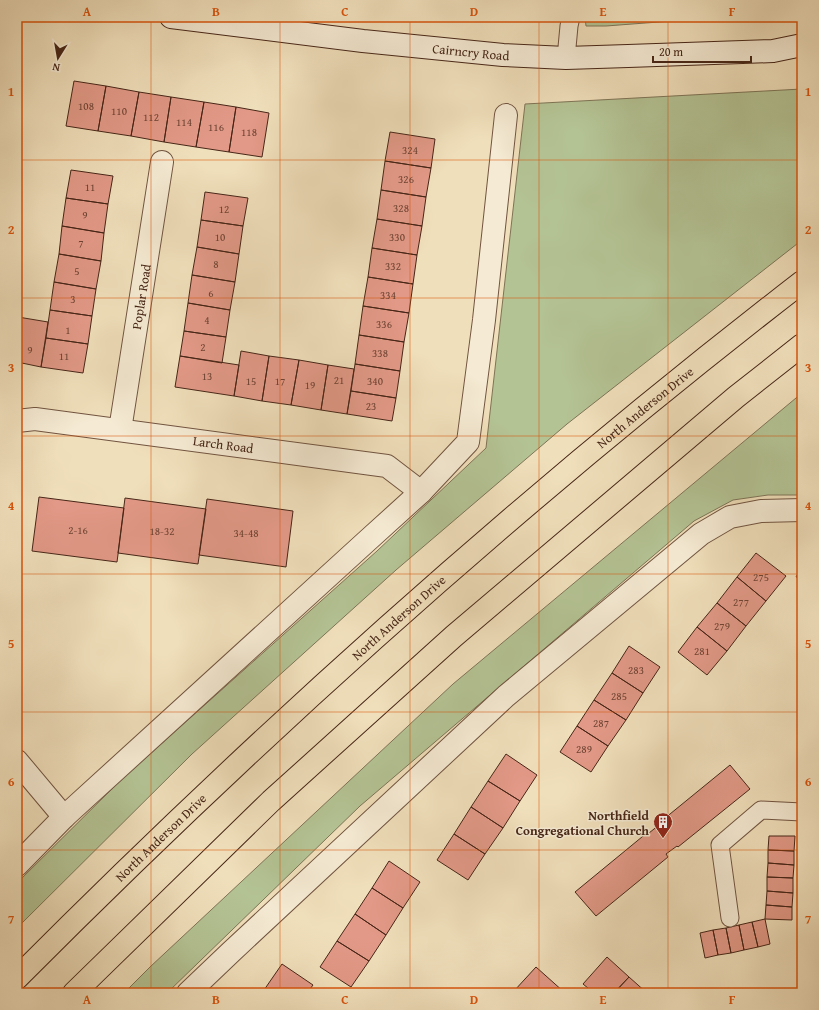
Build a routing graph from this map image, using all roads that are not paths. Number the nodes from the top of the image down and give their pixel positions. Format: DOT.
graph roads {
  1 [pos="171,17"];
  2 [pos="571,17"];
  3 [pos="802,45"];
  4 [pos="773,51"];
  5 [pos="802,56"];
  6 [pos="566,58"];
  7 [pos="506,115"];
  8 [pos="162,162"];
  9 [pos="802,282"];
  10 [pos="802,345"];
  11 [pos="17,421"];
  12 [pos="120,430"];
  13 [pos="421,492"];
  14 [pos="802,510"];
  15 [pos="17,761"];
  16 [pos="802,812"];
  17 [pos="64,817"];
  18 [pos="17,865"];
  19 [pos="730,918"];
  20 [pos="17,978"];
  21 [pos="74,993"];
  22 [pos="188,993"];
  1 -- 6 [label="street, Cairncry Road"];
  2 -- 6 [label="lane"];
  3 -- 4 [label="street, Cairncry Road"];
  4 -- 5 [label="street, Cairncry Road"];
  4 -- 6 [label="street, Cairncry Road"];
  7 -- 13 [label="street"];
  8 -- 12 [label="street, Poplar Road"];
  9 -- 20 [label="main road, North Anderson Drive"];
  10 -- 21 [label="main road"];
  11 -- 12 [label="street, Larch Road"];
  12 -- 13 [label="street, Larch Road"];
  13 -- 17 [label="street"];
  14 -- 22 [label="street"];
  15 -- 17 [label="street"];
  16 -- 19 [label="lane"];
  17 -- 18 [label="street"];
}
